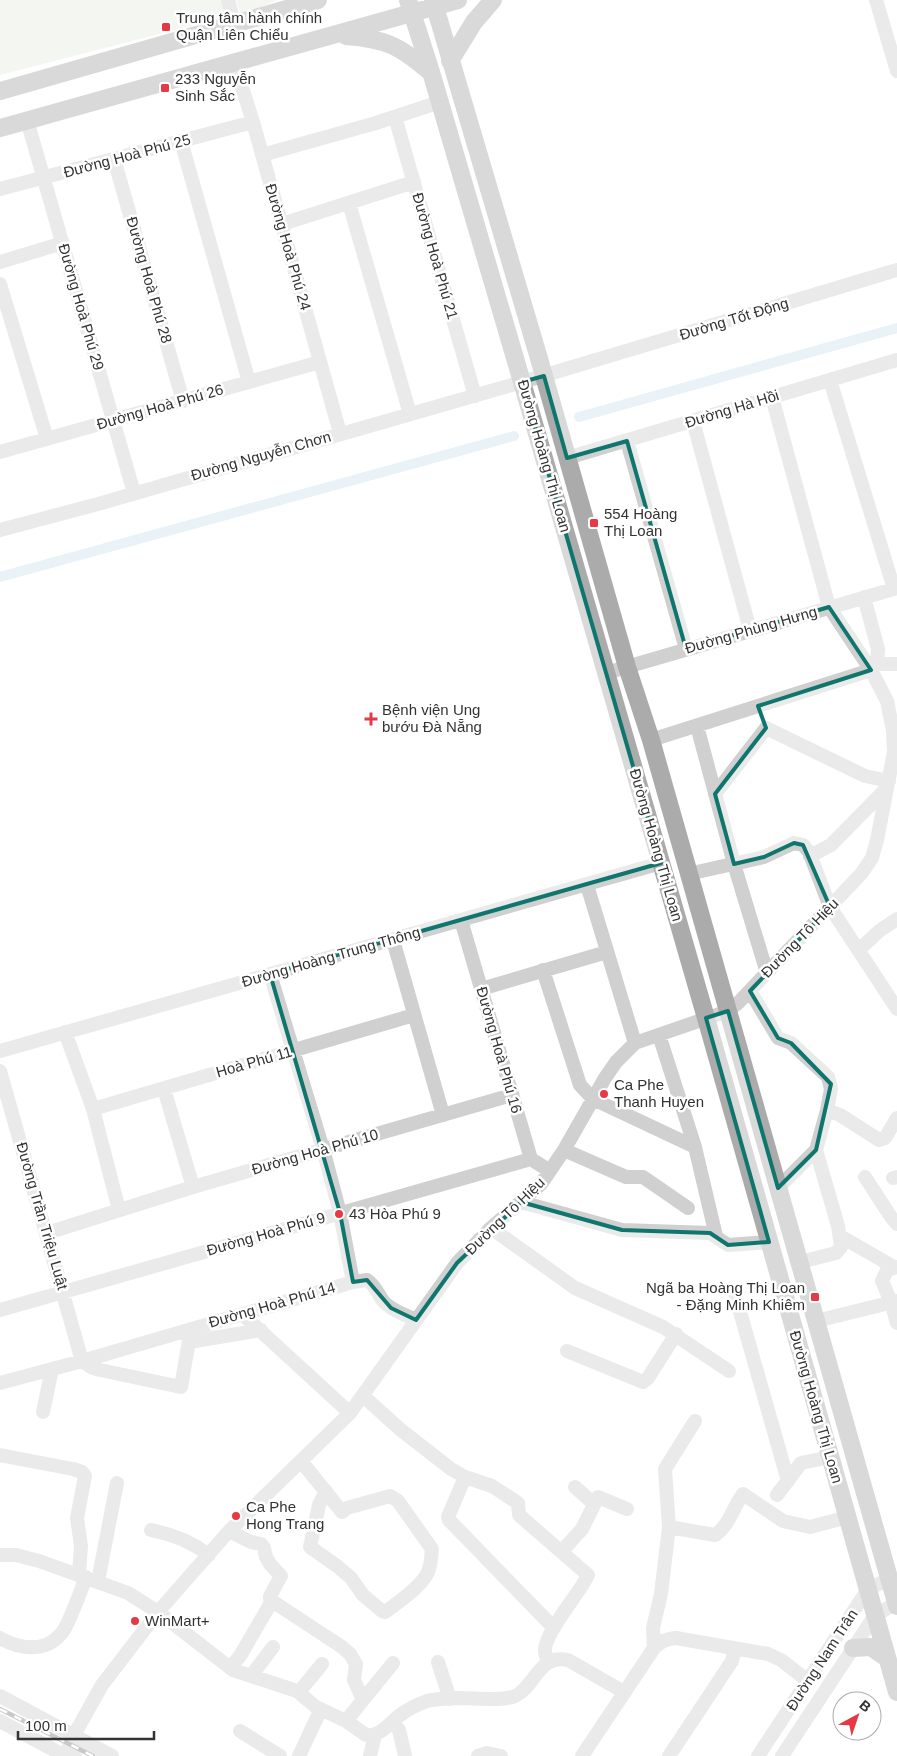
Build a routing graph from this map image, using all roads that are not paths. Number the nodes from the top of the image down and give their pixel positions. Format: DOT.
graph roads {
  1 [pos="228,0"];
  2 [pos="318,0"];
  3 [pos="458,0"];
  4 [pos="493,0"];
  5 [pos="876,0"];
  6 [pos="434,3"];
  7 [pos="410,7"];
  8 [pos="235,25"];
  9 [pos="333,34"];
  10 [pos="234,62"];
  11 [pos="450,62"];
  12 [pos="897,71"];
  13 [pos="431,72"];
  14 [pos="0,91"];
  15 [pos="440,102"];
  16 [pos="395,117"];
  17 [pos="27,120"];
  18 [pos="253,122"];
  19 [pos="0,128"];
  20 [pos="181,141"];
  21 [pos="262,155"];
  22 [pos="114,159"];
  23 [pos="44,178"];
  24 [pos="414,182"];
  25 [pos="0,190"];
  26 [pos="349,203"];
  27 [pos="282,224"];
  28 [pos="63,243"];
  29 [pos="0,262"];
  30 [pos="897,270"];
  31 [pos="0,284"];
  32 [pos="897,360"];
  33 [pos="320,362"];
  34 [pos="544,376"];
  35 [pos="830,380"];
  36 [pos="249,382"];
  37 [pos="522,382"];
  38 [pos="475,396"];
  39 [pos="772,397"];
  40 [pos="183,401"];
  41 [pos="410,414"];
  42 [pos="114,420"];
  43 [pos="693,421"];
  44 [pos="340,434"];
  45 [pos="47,439"];
  46 [pos="627,440"];
  47 [pos="0,452"];
  48 [pos="568,458"];
  49 [pos="134,493"];
  50 [pos="0,530"];
  51 [pos="896,589"];
  52 [pos="864,598"];
  53 [pos="829,608"];
  54 [pos="750,630"];
  55 [pos="686,649"];
  56 [pos="897,664"];
  57 [pos="627,667"];
  58 [pos="874,667"];
  59 [pos="606,673"];
  60 [pos="758,706"];
  61 [pos="697,726"];
  62 [pos="766,728"];
  63 [pos="651,740"];
  64 [pos="895,752"];
  65 [pos="888,784"];
  66 [pos="715,794"];
  67 [pos="810,856"];
  68 [pos="661,864"];
  69 [pos="734,864"];
  70 [pos="688,874"];
  71 [pos="586,885"];
  72 [pos="830,907"];
  73 [pos="897,919"];
  74 [pos="461,920"];
  75 [pos="393,940"];
  76 [pos="859,950"];
  77 [pos="607,952"];
  78 [pos="543,970"];
  79 [pos="767,973"];
  80 [pos="270,974"];
  81 [pos="481,989"];
  82 [pos="750,991"];
  83 [pos="895,1001"];
  84 [pos="728,1011"];
  85 [pos="414,1015"];
  86 [pos="706,1018"];
  87 [pos="65,1032"];
  88 [pos="659,1035"];
  89 [pos="635,1043"];
  90 [pos="0,1051"];
  91 [pos="293,1051"];
  92 [pos="0,1071"];
  93 [pos="164,1088"];
  94 [pos="512,1095"];
  95 [pos="593,1099"];
  96 [pos="93,1109"];
  97 [pos="827,1110"];
  98 [pos="443,1115"];
  99 [pos="897,1118"];
  100 [pos="695,1147"];
  101 [pos="323,1150"];
  102 [pos="564,1150"];
  103 [pos="816,1150"];
  104 [pos="531,1159"];
  105 [pos="550,1171"];
  106 [pos="865,1177"];
  107 [pos="193,1187"];
  108 [pos="778,1188"];
  109 [pos="521,1202"];
  110 [pos="688,1208"];
  111 [pos="119,1210"];
  112 [pos="340,1213"];
  113 [pos="897,1224"];
  114 [pos="491,1228"];
  115 [pos="47,1233"];
  116 [pos="716,1236"];
  117 [pos="840,1236"];
  118 [pos="770,1242"];
  119 [pos="800,1262"];
  120 [pos="896,1267"];
  121 [pos="353,1282"];
  122 [pos="64,1292"];
  123 [pos="735,1294"];
  124 [pos="894,1301"];
  125 [pos="0,1310"];
  126 [pos="242,1314"];
  127 [pos="416,1320"];
  128 [pos="816,1321"];
  129 [pos="897,1323"];
  130 [pos="261,1330"];
  131 [pos="676,1334"];
  132 [pos="190,1335"];
  133 [pos="567,1351"];
  134 [pos="82,1361"];
  135 [pos="52,1369"];
  136 [pos="729,1371"];
  137 [pos="0,1383"];
  138 [pos="363,1396"];
  139 [pos="43,1412"];
  140 [pos="350,1413"];
  141 [pos="695,1421"];
  142 [pos="0,1456"];
  143 [pos="830,1457"];
  144 [pos="301,1460"];
  145 [pos="466,1477"];
  146 [pos="788,1481"];
  147 [pos="117,1483"];
  148 [pos="575,1487"];
  149 [pos="326,1491"];
  150 [pos="777,1496"];
  151 [pos="594,1504"];
  152 [pos="627,1508"];
  153 [pos="848,1517"];
  154 [pos="668,1527"];
  155 [pos="151,1530"];
  156 [pos="229,1532"];
  157 [pos="562,1551"];
  158 [pos="209,1554"];
  159 [pos="0,1555"];
  160 [pos="88,1577"];
  161 [pos="893,1579"];
  162 [pos="868,1590"];
  163 [pos="272,1601"];
  164 [pos="897,1604"];
  165 [pos="158,1612"];
  166 [pos="875,1615"];
  167 [pos="554,1628"];
  168 [pos="0,1638"];
  169 [pos="273,1647"];
  170 [pos="654,1648"];
  171 [pos="735,1648"];
  172 [pos="852,1648"];
  173 [pos="887,1658"];
  174 [pos="438,1662"];
  175 [pos="549,1662"];
  176 [pos="393,1663"];
  177 [pos="322,1664"];
  178 [pos="230,1668"];
  179 [pos="251,1676"];
  180 [pos="808,1681"];
  181 [pos="299,1692"];
  182 [pos="624,1692"];
  183 [pos="897,1692"];
  184 [pos="0,1696"];
  185 [pos="450,1699"];
  186 [pos="363,1700"];
  187 [pos="321,1710"];
  188 [pos="0,1721"];
  189 [pos="346,1721"];
  190 [pos="393,1721"];
  191 [pos="240,1731"];
  192 [pos="73,1735"];
  193 [pos="375,1735"];
  194 [pos="65,1756"];
  195 [pos="75,1756"];
  196 [pos="112,1756"];
  197 [pos="280,1756"];
  198 [pos="299,1756"];
  199 [pos="370,1756"];
  200 [pos="405,1756"];
  201 [pos="478,1756"];
  202 [pos="502,1756"];
  203 [pos="582,1756"];
  204 [pos="669,1756"];
  205 [pos="758,1756"];
  206 [pos="782,1756"];
  1 -- 8 [label="street"];
  2 -- 8 [label="main road"];
  3 -- 6 [label="main road"];
  4 -- 11 [label="main road"];
  5 -- 12 [label="street"];
  6 -- 7 [label="main road"];
  6 -- 11 [label="main road, Đường Hoàng Thị Loan"];
  7 -- 9 [label="main road"];
  7 -- 13 [label="main road, Đường Hoàng Thị Loan"];
  8 -- 14 [label="main road"];
  9 -- 10 [label="main road"];
  9 -- 13 [label="main road"];
  10 -- 17 [label="main road"];
  10 -- 18 [label="street, Đường Hoà Phú 24"];
  11 -- 34 [label="main road, Đường Hoàng Thị Loan"];
  13 -- 15 [label="main road, Đường Hoàng Thị Loan"];
  15 -- 16 [label="street"];
  15 -- 37 [label="main road, Đường Hoàng Thị Loan"];
  16 -- 21 [label="street"];
  16 -- 24 [label="street, Đường Hoà Phú 21"];
  17 -- 19 [label="main road"];
  17 -- 23 [label="street, Đường Hoà Phú 29"];
  18 -- 20 [label="street, Đường Hoà Phú 25"];
  18 -- 21 [label="street, Đường Hoà Phú 24"];
  20 -- 22 [label="street, Đường Hoà Phú 25"];
  20 -- 36 [label="street"];
  21 -- 27 [label="street, Đường Hoà Phú 24"];
  22 -- 23 [label="street, Đường Hoà Phú 25"];
  22 -- 40 [label="street, Đường Hoà Phú 28"];
  23 -- 25 [label="street, Đường Hoà Phú 25"];
  23 -- 28 [label="street, Đường Hoà Phú 29"];
  24 -- 26 [label="street"];
  24 -- 38 [label="street, Đường Hoà Phú 21"];
  26 -- 27 [label="street"];
  26 -- 41 [label="street"];
  27 -- 33 [label="street, Đường Hoà Phú 24"];
  28 -- 29 [label="street"];
  28 -- 42 [label="street, Đường Hoà Phú 29"];
  30 -- 34 [label="street, Đường Tốt Động"];
  31 -- 45 [label="street"];
  32 -- 35 [label="street, Đường Hà Hồi"];
  33 -- 36 [label="street, Đường Hoà Phú 26"];
  33 -- 44 [label="street, Đường Hoà Phú 24"];
  34 -- 37 [label="street, Đường Nguyễn Chơn"];
  34 -- 48 [label="main road, Đường Hoàng Thị Loan"];
  35 -- 39 [label="street, Đường Hà Hồi"];
  35 -- 51 [label="street"];
  36 -- 40 [label="street, Đường Hoà Phú 26"];
  37 -- 38 [label="street, Đường Nguyễn Chơn"];
  37 -- 59 [label="main road, Đường Hoàng Thị Loan"];
  38 -- 41 [label="street, Đường Nguyễn Chơn"];
  39 -- 43 [label="street, Đường Hà Hồi"];
  39 -- 53 [label="street, Đường Tô Hiệu"];
  40 -- 42 [label="street, Đường Hoà Phú 26"];
  41 -- 44 [label="street, Đường Nguyễn Chơn"];
  42 -- 45 [label="street, Đường Hoà Phú 26"];
  42 -- 49 [label="street, Đường Hoà Phú 29"];
  43 -- 46 [label="street, Đường Hà Hồi"];
  43 -- 54 [label="street"];
  44 -- 49 [label="street, Đường Nguyễn Chơn"];
  45 -- 47 [label="street, Đường Hoà Phú 26"];
  46 -- 48 [label="street, Đường Hà Hồi"];
  46 -- 55 [label="street"];
  48 -- 57 [label="main road, Đường Hoàng Thị Loan"];
  49 -- 50 [label="street, Đường Nguyễn Chơn"];
  51 -- 52 [label="street, Đường Phùng Hưng"];
  52 -- 53 [label="street, Đường Phùng Hưng"];
  52 -- 58 [label="street"];
  53 -- 54 [label="street, Đường Phùng Hưng"];
  53 -- 58 [label="street, Đường Tô Hiệu"];
  54 -- 55 [label="street, Đường Phùng Hưng"];
  55 -- 57 [label="street, Đường Phùng Hưng"];
  56 -- 58 [label="street"];
  57 -- 59 [label="street, Đường Phùng Hưng"];
  57 -- 63 [label="main road, Đường Hoàng Thị Loan"];
  58 -- 60 [label="street"];
  58 -- 64 [label="street, Đường Tô Hiệu"];
  59 -- 68 [label="main road, Đường Hoàng Thị Loan"];
  60 -- 61 [label="street"];
  60 -- 62 [label="street"];
  61 -- 63 [label="street"];
  61 -- 66 [label="street"];
  62 -- 65 [label="street"];
  62 -- 66 [label="street"];
  63 -- 70 [label="main road, Đường Hoàng Thị Loan"];
  64 -- 65 [label="street, Đường Tô Hiệu"];
  65 -- 67 [label="street"];
  65 -- 72 [label="street, Đường Tô Hiệu"];
  66 -- 69 [label="street"];
  67 -- 69 [label="street"];
  67 -- 72 [label="street"];
  68 -- 71 [label="street, Đường Hoàng Trung Thông"];
  68 -- 86 [label="main road, Đường Hoàng Thị Loan"];
  69 -- 70 [label="street"];
  69 -- 79 [label="street"];
  70 -- 84 [label="main road, Đường Hoàng Thị Loan"];
  71 -- 74 [label="street, Đường Hoàng Trung Thông"];
  71 -- 77 [label="street"];
  72 -- 76 [label="street"];
  72 -- 79 [label="street, Đường Tô Hiệu"];
  73 -- 76 [label="street"];
  74 -- 75 [label="street, Đường Hoàng Trung Thông"];
  74 -- 81 [label="street, Đường Hoà Phú 16"];
  75 -- 80 [label="street, Đường Hoàng Trung Thông"];
  75 -- 85 [label="street"];
  76 -- 83 [label="street"];
  77 -- 78 [label="street"];
  77 -- 89 [label="street"];
  78 -- 81 [label="street"];
  78 -- 95 [label="street"];
  79 -- 82 [label="street, Đường Tô Hiệu"];
  80 -- 87 [label="street, Đường Hoàng Trung Thông"];
  80 -- 91 [label="street, Đường Hoà Phú 14"];
  81 -- 94 [label="street, Đường Hoà Phú 16"];
  82 -- 84 [label="street, Đường Tô Hiệu"];
  82 -- 97 [label="street"];
  84 -- 86 [label="street, Đường Tô Hiệu"];
  84 -- 108 [label="main road, Đường Hoàng Thị Loan"];
  85 -- 91 [label="street, Hoà Phú 11"];
  85 -- 98 [label="street"];
  86 -- 88 [label="street, Đường Tô Hiệu"];
  86 -- 118 [label="main road, Đường Hoàng Thị Loan"];
  87 -- 90 [label="street, Đường Hoàng Trung Thông"];
  87 -- 96 [label="street"];
  88 -- 89 [label="street, Đường Tô Hiệu"];
  88 -- 100 [label="street"];
  89 -- 95 [label="street, Đường Tô Hiệu"];
  91 -- 93 [label="street, Hoà Phú 11"];
  91 -- 101 [label="street, Đường Hoà Phú 14"];
  92 -- 115 [label="street, Đường Trần Triệu Luật"];
  93 -- 96 [label="street, Hoà Phú 11"];
  93 -- 107 [label="street"];
  94 -- 98 [label="street, Đường Hoà Phú 10"];
  94 -- 104 [label="street, Đường Hoà Phú 16"];
  95 -- 100 [label="street"];
  95 -- 102 [label="street, Đường Tô Hiệu"];
  96 -- 111 [label="street"];
  97 -- 99 [label="street"];
  97 -- 103 [label="street"];
  98 -- 101 [label="street, Đường Hoà Phú 10"];
  100 -- 116 [label="street"];
  101 -- 107 [label="street, Đường Hoà Phú 10"];
  101 -- 112 [label="street, Đường Hoà Phú 14"];
  102 -- 105 [label="street, Đường Tô Hiệu"];
  102 -- 110 [label="street"];
  103 -- 108 [label="street"];
  103 -- 117 [label="street"];
  104 -- 105 [label="street"];
  104 -- 112 [label="street, Đường Hoà Phú 9"];
  105 -- 109 [label="street, Đường Tô Hiệu"];
  106 -- 113 [label="street"];
  107 -- 111 [label="street, Đường Hoà Phú 10"];
  108 -- 119 [label="main road, Đường Hoàng Thị Loan"];
  109 -- 114 [label="street, Đường Tô Hiệu"];
  109 -- 116 [label="street"];
  111 -- 115 [label="street, Đường Hoà Phú 10"];
  112 -- 121 [label="street, Đường Hoà Phú 14"];
  112 -- 122 [label="street, Đường Hoà Phú 9"];
  114 -- 127 [label="street, Đường Tô Hiệu"];
  114 -- 131 [label="street"];
  115 -- 122 [label="street, Đường Trần Triệu Luật"];
  116 -- 118 [label="street"];
  117 -- 119 [label="street"];
  117 -- 120 [label="street"];
  118 -- 143 [label="main road, Đường Hoàng Thị Loan"];
  119 -- 128 [label="main road, Đường Hoàng Thị Loan"];
  120 -- 124 [label="street"];
  121 -- 126 [label="street, Đường Hoà Phú 14"];
  121 -- 127 [label="street"];
  122 -- 125 [label="street, Đường Hoà Phú 9"];
  122 -- 134 [label="street, Đường Trần Triệu Luật"];
  123 -- 146 [label="street"];
  124 -- 128 [label="street"];
  124 -- 129 [label="street"];
  126 -- 130 [label="street"];
  126 -- 132 [label="street, Đường Hoà Phú 14"];
  127 -- 138 [label="street, Đường Tô Hiệu"];
  128 -- 161 [label="main road, Đường Hoàng Thị Loan"];
  130 -- 132 [label="street"];
  130 -- 140 [label="street"];
  131 -- 133 [label="street"];
  131 -- 136 [label="street"];
  132 -- 134 [label="street, Đường Hoà Phú 14"];
  132 -- 134 [label="street"];
  134 -- 135 [label="street, Đường Hoà Phú 14"];
  135 -- 137 [label="street, Đường Hoà Phú 14"];
  135 -- 139 [label="street"];
  138 -- 140 [label="street, Đường Tô Hiệu"];
  138 -- 145 [label="street"];
  140 -- 144 [label="street, Đường Tô Hiệu"];
  141 -- 154 [label="street"];
  142 -- 160 [label="street"];
  143 -- 146 [label="street"];
  143 -- 153 [label="main road, Đường Hoàng Thị Loan"];
  144 -- 149 [label="street"];
  144 -- 156 [label="street, Đường Tô Hiệu"];
  145 -- 157 [label="street"];
  145 -- 167 [label="street"];
  146 -- 150 [label="street"];
  147 -- 160 [label="street"];
  148 -- 151 [label="street"];
  149 -- 149 [label="street"];
  151 -- 152 [label="street"];
  151 -- 157 [label="street"];
  153 -- 154 [label="street"];
  153 -- 162 [label="main road, Đường Hoàng Thị Loan"];
  154 -- 170 [label="street"];
  155 -- 158 [label="street"];
  156 -- 158 [label="street, Đường Tô Hiệu"];
  156 -- 163 [label="street"];
  157 -- 167 [label="street"];
  158 -- 165 [label="street, Đường Tô Hiệu"];
  159 -- 160 [label="street"];
  160 -- 165 [label="street"];
  160 -- 168 [label="street"];
  161 -- 162 [label="street, Đường Nam Trân"];
  161 -- 164 [label="main road, Đường Hoàng Thị Loan"];
  162 -- 166 [label="main road, Đường Hoàng Thị Loan"];
  162 -- 180 [label="street, Đường Nam Trân"];
  163 -- 178 [label="street"];
  163 -- 186 [label="street"];
  164 -- 166 [label="street, Đường Nam Trân"];
  165 -- 178 [label="street"];
  165 -- 192 [label="street, Đường Tô Hiệu"];
  166 -- 172 [label="street, Đường Nam Trân"];
  166 -- 173 [label="main road, Đường Hoàng Thị Loan"];
  167 -- 175 [label="street"];
  169 -- 179 [label="street"];
  170 -- 171 [label="street"];
  170 -- 182 [label="street"];
  171 -- 180 [label="street"];
  171 -- 204 [label="street"];
  172 -- 173 [label="main road"];
  172 -- 206 [label="street, Đường Nam Trân"];
  173 -- 183 [label="main road, Đường Hoàng Thị Loan"];
  174 -- 185 [label="street"];
  175 -- 182 [label="street"];
  175 -- 185 [label="street"];
  176 -- 186 [label="street"];
  177 -- 181 [label="street"];
  178 -- 179 [label="street"];
  179 -- 181 [label="street"];
  180 -- 205 [label="street, Đường Nam Trân"];
  181 -- 187 [label="street"];
  182 -- 203 [label="street"];
  184 -- 192 [label="street"];
  185 -- 190 [label="street"];
  186 -- 189 [label="street"];
  187 -- 189 [label="street"];
  187 -- 198 [label="street"];
  188 -- 194 [label="street"];
  189 -- 193 [label="street"];
  190 -- 193 [label="street"];
  190 -- 200 [label="street"];
  191 -- 197 [label="street"];
  192 -- 195 [label="street"];
  192 -- 196 [label="street"];
  193 -- 199 [label="street"];
  201 -- 202 [label="street"];
}
